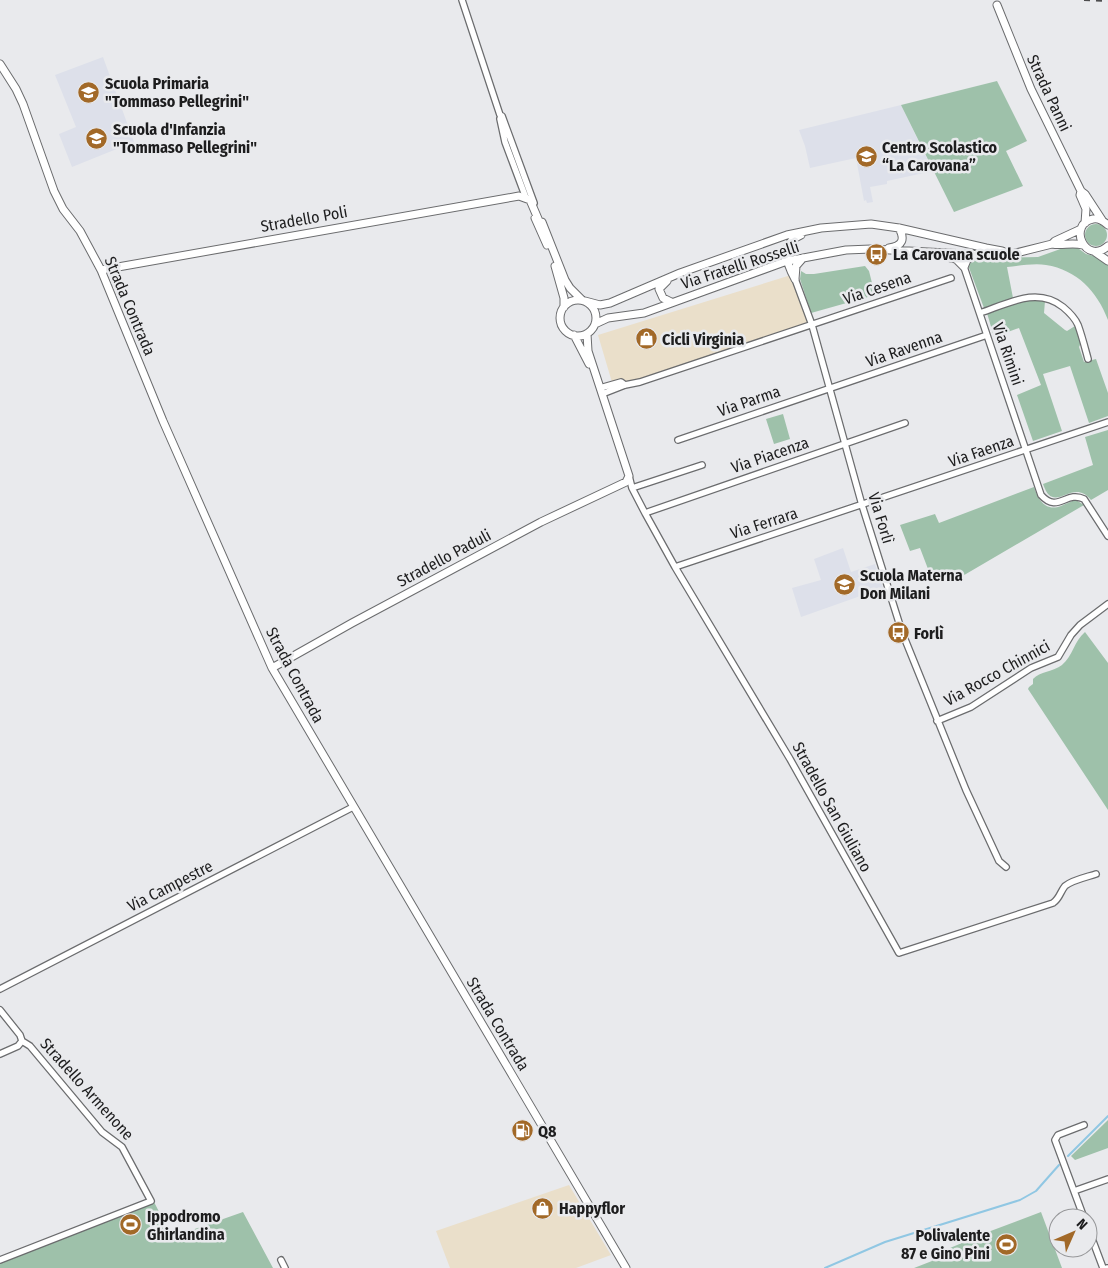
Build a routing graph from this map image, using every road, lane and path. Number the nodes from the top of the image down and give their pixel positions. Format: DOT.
graph roads {
  1 [pos="462,0"];
  2 [pos="997,5"];
  3 [pos="0,64"];
  4 [pos="500,115"];
  5 [pos="513,148"];
  6 [pos="515,170"];
  7 [pos="520,182"];
  8 [pos="1081,191"];
  9 [pos="513,196"];
  10 [pos="526,198"];
  11 [pos="542,222"];
  12 [pos="1106,222"];
  13 [pos="1083,226"];
  14 [pos="821,228"];
  15 [pos="899,228"];
  16 [pos="1052,244"];
  17 [pos="1083,245"];
  18 [pos="1108,246"];
  19 [pos="879,249"];
  20 [pos="1094,251"];
  21 [pos="918,252"];
  22 [pos="974,254"];
  23 [pos="1009,254"];
  24 [pos="804,257"];
  25 [pos="787,261"];
  26 [pos="1108,261"];
  27 [pos="964,267"];
  28 [pos="100,270"];
  29 [pos="791,272"];
  30 [pos="680,273"];
  31 [pos="741,277"];
  32 [pos="951,278"];
  33 [pos="796,279"];
  34 [pos="584,300"];
  35 [pos="671,302"];
  36 [pos="564,307"];
  37 [pos="980,313"];
  38 [pos="595,324"];
  39 [pos="812,325"];
  40 [pos="587,334"];
  41 [pos="574,335"];
  42 [pos="987,335"];
  43 [pos="1088,359"];
  44 [pos="597,380"];
  45 [pos="829,388"];
  46 [pos="601,391"];
  47 [pos="1108,422"];
  48 [pos="906,424"];
  49 [pos="678,440"];
  50 [pos="845,444"];
  51 [pos="1026,450"];
  52 [pos="702,465"];
  53 [pos="629,476"];
  54 [pos="632,488"];
  55 [pos="862,505"];
  56 [pos="645,513"];
  57 [pos="1108,536"];
  58 [pos="675,568"];
  59 [pos="1108,604"];
  60 [pos="272,668"];
  61 [pos="937,721"];
  62 [pos="353,807"];
  63 [pos="1006,867"];
  64 [pos="1096,874"];
  65 [pos="0,989"];
  66 [pos="0,1010"];
  67 [pos="22,1041"];
  68 [pos="0,1054"];
  69 [pos="1084,1125"];
  70 [pos="1108,1179"];
  71 [pos="1074,1191"];
  72 [pos="1080,1208"];
  73 [pos="1098,1255"];
  74 [pos="0,1260"];
  75 [pos="281,1260"];
  76 [pos="285,1268"];
  77 [pos="626,1268"];
  78 [pos="1103,1268"];
  1 -- 4 [label="street"];
  2 -- 8 [label="street, Strada Panni"];
  3 -- 28 [label="street, Strada Contrada"];
  4 -- 5 [label="street"];
  4 -- 6 [label="street"];
  5 -- 6 [label="street"];
  5 -- 11 [label="street"];
  6 -- 7 [label="street"];
  7 -- 9 [label="street"];
  7 -- 10 [label="street"];
  8 -- 12 [label="street, Strada Panni"];
  8 -- 13 [label="street, Strada Panni"];
  9 -- 10 [label="street, Stradello Poli"];
  9 -- 28 [label="street, Stradello Poli"];
  10 -- 11 [label="street"];
  10 -- 36 [label="street"];
  11 -- 34 [label="street"];
  12 -- 13 [label="street, Via Fratelli Rosselli"];
  13 -- 16 [label="street, Via Fratelli Rosselli"];
  13 -- 17 [label="street, Strada Panni"];
  14 -- 15 [label="street, Via Fratelli Rosselli"];
  14 -- 25 [label="street"];
  14 -- 30 [label="street, Via Fratelli Rosselli"];
  15 -- 19 [label="street, Via Fratelli Rosselli"];
  15 -- 23 [label="street, Via Fratelli Rosselli"];
  16 -- 17 [label="street, Via Fratelli Rosselli"];
  16 -- 23 [label="street, Via Fratelli Rosselli"];
  17 -- 20 [label="street"];
  18 -- 20 [label="street"];
  19 -- 21 [label="street, Via Fratelli Rosselli"];
  19 -- 24 [label="street, Via Fratelli Rosselli"];
  20 -- 26 [label="street"];
  21 -- 22 [label="street, Via Fratelli Rosselli"];
  21 -- 27 [label="street"];
  22 -- 23 [label="street, Via Fratelli Rosselli"];
  22 -- 27 [label="street"];
  24 -- 25 [label="street, Via Fratelli Rosselli"];
  24 -- 33 [label="street"];
  25 -- 29 [label="street"];
  25 -- 31 [label="street, Via Fratelli Rosselli"];
  27 -- 37 [label="street, Via Rimini"];
  28 -- 60 [label="street, Strada Contrada"];
  29 -- 31 [label="street"];
  29 -- 33 [label="street"];
  30 -- 34 [label="street, Via Fratelli Rosselli"];
  30 -- 35 [label="street, Via Fratelli Rosselli"];
  31 -- 35 [label="street, Via Fratelli Rosselli"];
  32 -- 39 [label="street, Via Cesena"];
  33 -- 39 [label="street, Via Forlì"];
  34 -- 36 [label="street"];
  34 -- 38 [label="street"];
  35 -- 38 [label="street, Via Fratelli Rosselli"];
  36 -- 41 [label="street"];
  37 -- 42 [label="street, Via Rimini"];
  37 -- 43 [label="street"];
  38 -- 40 [label="street"];
  39 -- 45 [label="street, Via Forlì"];
  39 -- 46 [label="street, Via Cesena"];
  40 -- 41 [label="street"];
  40 -- 44 [label="street, Stradello San Giuliano"];
  41 -- 44 [label="street, Stradello San Giuliano"];
  42 -- 45 [label="street, Via Ravenna"];
  42 -- 51 [label="street, Via Rimini"];
  44 -- 46 [label="street, Stradello San Giuliano"];
  45 -- 49 [label="street, Via Parma"];
  45 -- 50 [label="street, Via Forlì"];
  46 -- 53 [label="street, Stradello San Giuliano"];
  47 -- 51 [label="street, Via Faenza"];
  48 -- 50 [label="street, Via Piacenza"];
  50 -- 55 [label="street, Via Forlì"];
  50 -- 56 [label="street, Via Piacenza"];
  51 -- 55 [label="street, Via Faenza"];
  51 -- 57 [label="street, Via Rimini"];
  52 -- 54 [label="street"];
  53 -- 54 [label="street, Stradello San Giuliano"];
  53 -- 60 [label="street, Stradello Paduli"];
  54 -- 56 [label="street, Stradello San Giuliano"];
  55 -- 58 [label="street, Via Ferrara"];
  55 -- 61 [label="street, Via Forlì"];
  56 -- 58 [label="street, Stradello San Giuliano"];
  58 -- 64 [label="street, Stradello San Giuliano"];
  59 -- 61 [label="street, Via Rocco Chinnici"];
  60 -- 62 [label="street, Strada Contrada"];
  61 -- 63 [label="street, Via Forlì"];
  62 -- 65 [label="street, Via Campestre"];
  62 -- 77 [label="street, Strada Contrada"];
  66 -- 67 [label="street, Stradello Armenone"];
  67 -- 68 [label="street, Stradello Armenone"];
  67 -- 74 [label="street, Stradello Armenone"];
  69 -- 71 [label="street"];
  70 -- 71 [label="street"];
  71 -- 72 [label="street"];
  73 -- 78 [label="street"];
  75 -- 76 [label="street"];
}
